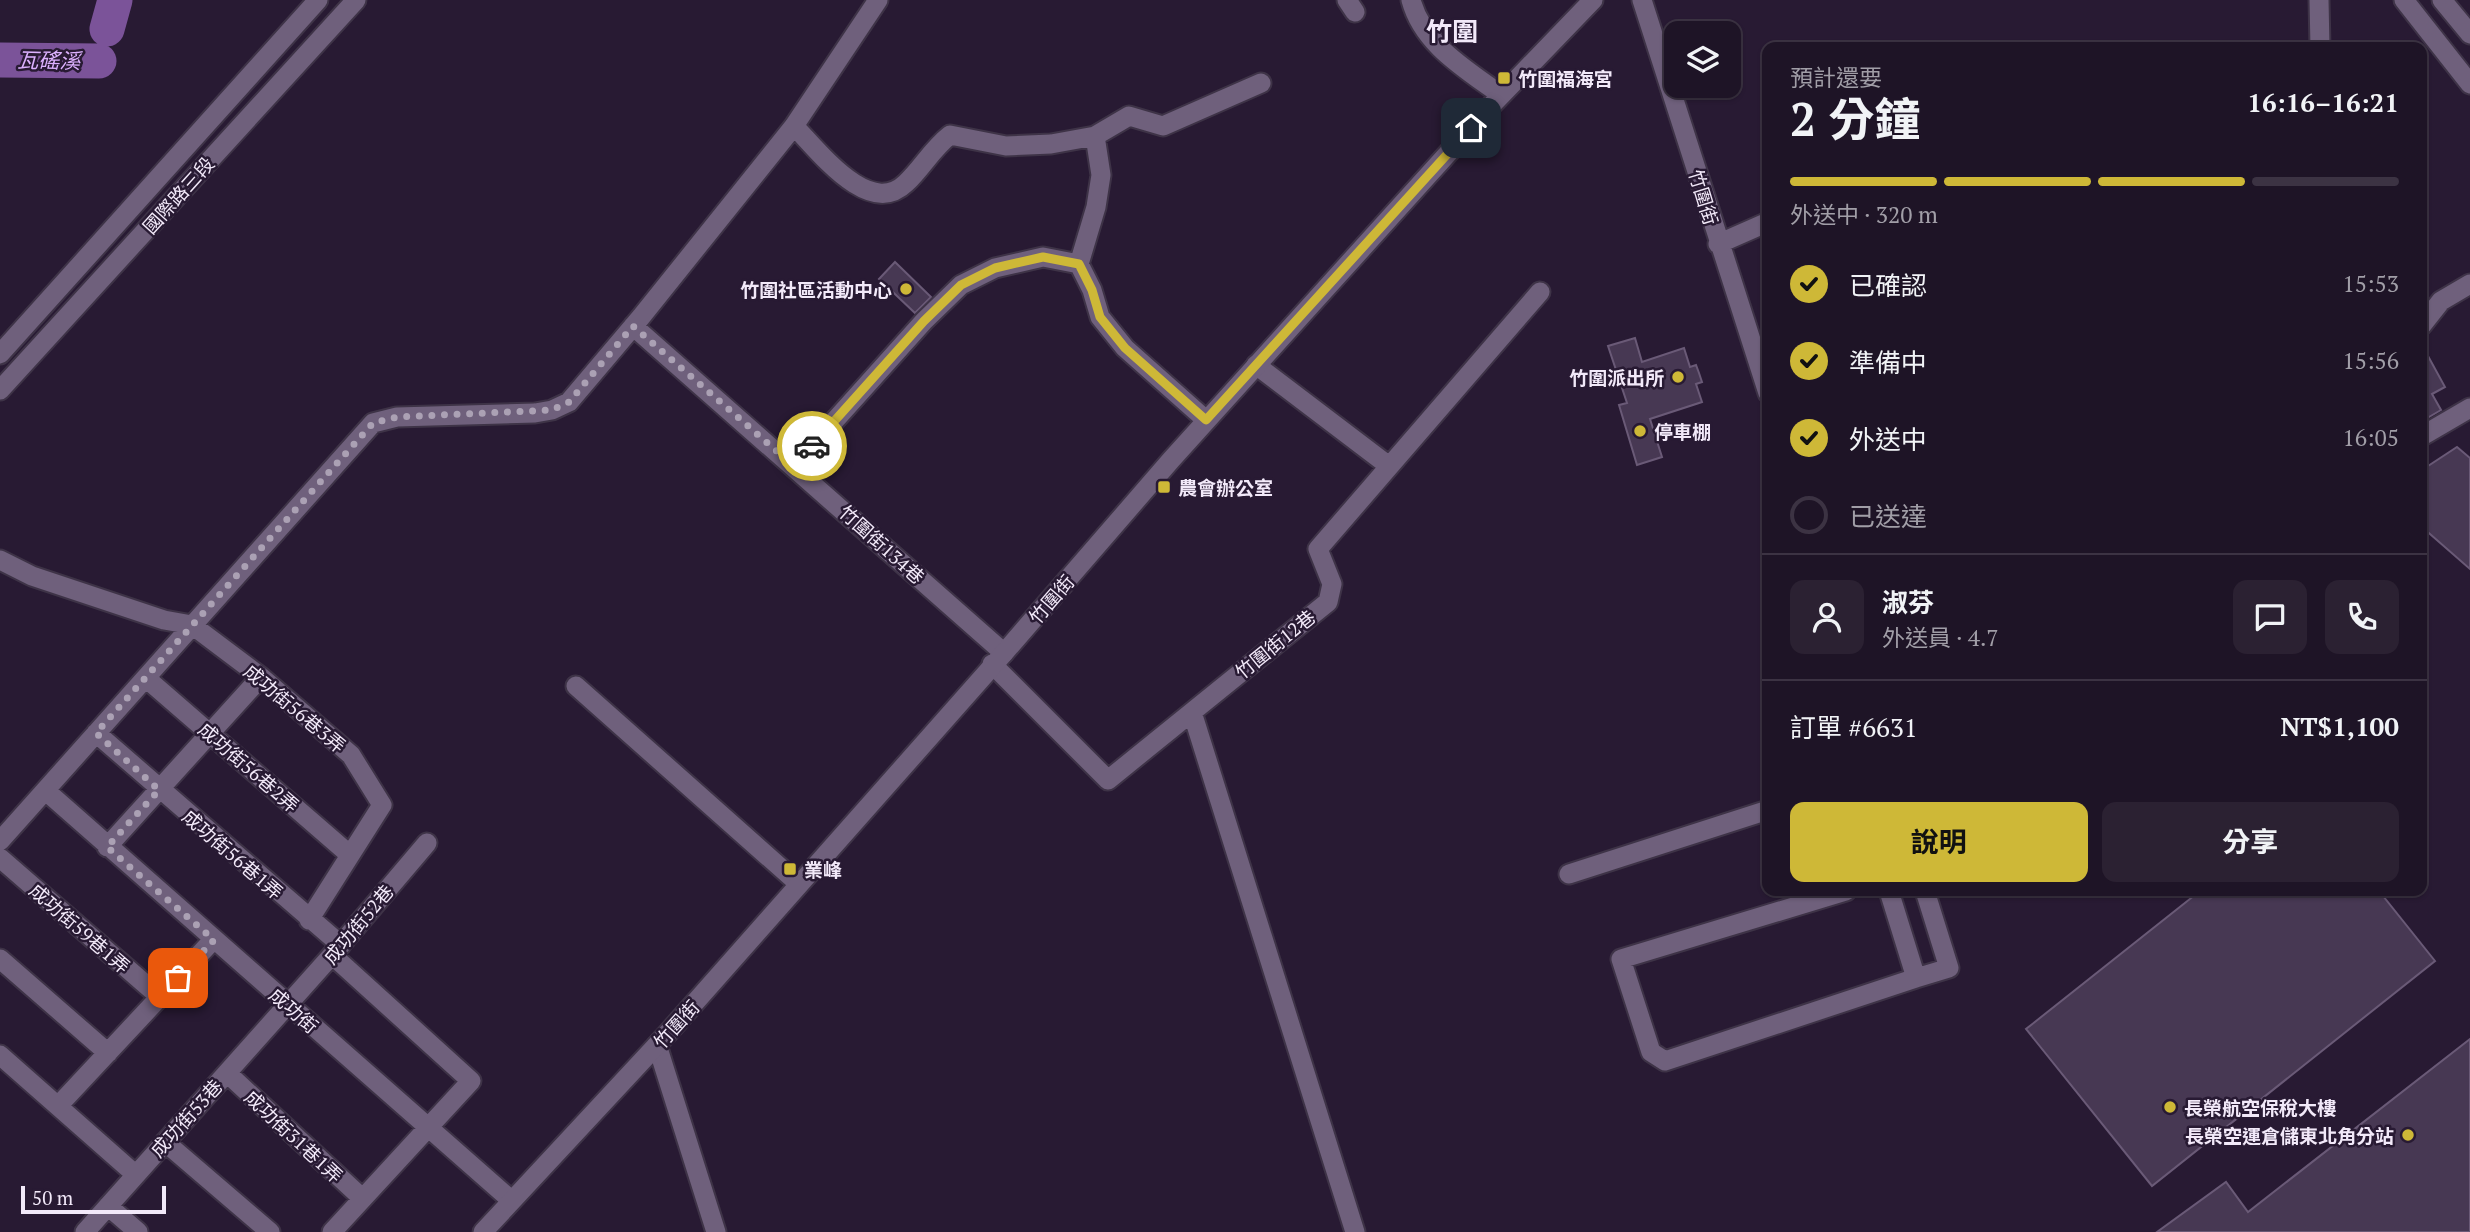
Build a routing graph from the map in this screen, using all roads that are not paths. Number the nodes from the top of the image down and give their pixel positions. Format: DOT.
graph roads {
  1 [pos="318,0"];
  2 [pos="356,0"];
  3 [pos="878,0"];
  4 [pos="1411,0"];
  5 [pos="1593,0"];
  6 [pos="1642,0"];
  7 [pos="2319,0"];
  8 [pos="2404,0"];
  9 [pos="2442,0"];
  10 [pos="2470,34"];
  11 [pos="2320,42"];
  12 [pos="1261,83"];
  13 [pos="2470,84"];
  14 [pos="1501,96"];
  15 [pos="794,126"];
  16 [pos="1095,136"];
  17 [pos="1762,225"];
  18 [pos="1718,244"];
  19 [pos="1079,264"];
  20 [pos="2470,284"];
  21 [pos="1540,292"];
  22 [pos="2427,319"];
  23 [pos="633,326"];
  24 [pos="0,355"];
  25 [pos="1256,365"];
  26 [pos="1762,375"];
  27 [pos="0,390"];
  28 [pos="2470,408"];
  29 [pos="1206,420"];
  30 [pos="2427,433"];
  31 [pos="794,466"];
  32 [pos="1389,466"];
  33 [pos="0,561"];
  34 [pos="192,625"];
  35 [pos="998,658"];
  36 [pos="261,677"];
  37 [pos="146,679"];
  38 [pos="576,686"];
  39 [pos="1192,712"];
  40 [pos="96,733"];
  41 [pos="210,733"];
  42 [pos="159,790"];
  43 [pos="46,791"];
  44 [pos="1762,812"];
  45 [pos="0,841"];
  46 [pos="427,843"];
  47 [pos="107,847"];
  48 [pos="350,855"];
  49 [pos="0,858"];
  50 [pos="1569,874"];
  51 [pos="799,884"];
  52 [pos="1829,896"];
  53 [pos="1891,896"];
  54 [pos="1927,896"];
  55 [pos="309,920"];
  56 [pos="214,940"];
  57 [pos="336,950"];
  58 [pos="0,959"];
  59 [pos="1916,978"];
  60 [pos="160,997"];
  61 [pos="288,1005"];
  62 [pos="657,1045"];
  63 [pos="107,1053"];
  64 [pos="0,1055"];
  65 [pos="226,1073"];
  66 [pos="58,1106"];
  67 [pos="427,1127"];
  68 [pos="165,1142"];
  69 [pos="136,1175"];
  70 [pos="362,1198"];
  71 [pos="511,1200"];
  72 [pos="108,1206"];
  73 [pos="85,1232"];
  74 [pos="138,1232"];
  75 [pos="270,1232"];
  76 [pos="332,1232"];
  77 [pos="483,1232"];
  78 [pos="716,1232"];
  79 [pos="1355,1232"];
  1 -- 24 [label="street, 國際路三段"];
  2 -- 27 [label="street, 國際路三段"];
  3 -- 15 [label="street"];
  4 -- 14 [label="street"];
  5 -- 14 [label="street, 竹圍街"];
  6 -- 18 [label="street, 竹圍街"];
  7 -- 11 [label="street"];
  8 -- 13 [label="street"];
  9 -- 10 [label="street"];
  12 -- 16 [label="street"];
  14 -- 25 [label="street, 竹圍街"];
  15 -- 16 [label="street"];
  15 -- 23 [label="street"];
  16 -- 19 [label="street"];
  17 -- 18 [label="street"];
  18 -- 26 [label="street, 竹圍街"];
  19 -- 29 [label="street"];
  19 -- 31 [label="street"];
  20 -- 22 [label="street"];
  21 -- 32 [label="street, 竹圍街12巷"];
  23 -- 31 [label="street, 竹圍街134巷"];
  23 -- 34 [label="street"];
  25 -- 29 [label="street, 竹圍街"];
  25 -- 32 [label="street"];
  28 -- 30 [label="street"];
  29 -- 35 [label="street, 竹圍街"];
  31 -- 35 [label="street, 竹圍街134巷"];
  32 -- 39 [label="street, 竹圍街12巷"];
  33 -- 34 [label="street"];
  34 -- 36 [label="street, 成功街56巷3弄"];
  34 -- 37 [label="street"];
  35 -- 39 [label="street, 竹圍街12巷"];
  35 -- 51 [label="street, 竹圍街"];
  36 -- 41 [label="street"];
  36 -- 48 [label="street, 成功街56巷3弄"];
  37 -- 40 [label="street"];
  37 -- 41 [label="street, 成功街56巷2弄"];
  38 -- 51 [label="street"];
  39 -- 79 [label="street"];
  40 -- 42 [label="street, 成功街56巷1弄"];
  40 -- 43 [label="street"];
  41 -- 42 [label="street"];
  41 -- 48 [label="street, 成功街56巷2弄"];
  42 -- 47 [label="street"];
  42 -- 55 [label="street, 成功街56巷1弄"];
  43 -- 45 [label="street"];
  43 -- 47 [label="street, 成功街"];
  44 -- 50 [label="street"];
  46 -- 57 [label="street, 成功街52巷"];
  47 -- 56 [label="street, 成功街"];
  48 -- 55 [label="street"];
  49 -- 60 [label="street, 成功街59巷1弄"];
  51 -- 62 [label="street, 竹圍街"];
  52 -- 59 [label="street"];
  53 -- 59 [label="street"];
  54 -- 59 [label="street"];
  55 -- 57 [label="street, 成功街56巷1弄"];
  56 -- 60 [label="street"];
  56 -- 61 [label="street, 成功街"];
  57 -- 61 [label="street, 成功街52巷"];
  57 -- 67 [label="street, 成功街56巷1弄"];
  58 -- 63 [label="street"];
  60 -- 63 [label="street"];
  61 -- 65 [label="street, 成功街53巷"];
  61 -- 67 [label="street, 成功街"];
  62 -- 71 [label="street, 竹圍街"];
  62 -- 78 [label="street"];
  63 -- 66 [label="street"];
  64 -- 66 [label="street"];
  65 -- 68 [label="street, 成功街53巷"];
  65 -- 70 [label="street, 成功街31巷1弄"];
  66 -- 69 [label="street"];
  67 -- 70 [label="street"];
  67 -- 71 [label="street, 成功街"];
  68 -- 69 [label="street, 成功街53巷"];
  68 -- 75 [label="street"];
  69 -- 72 [label="street, 成功街53巷"];
  70 -- 76 [label="street"];
  71 -- 77 [label="street"];
  72 -- 73 [label="street, 成功街53巷"];
  72 -- 74 [label="street"];
}
